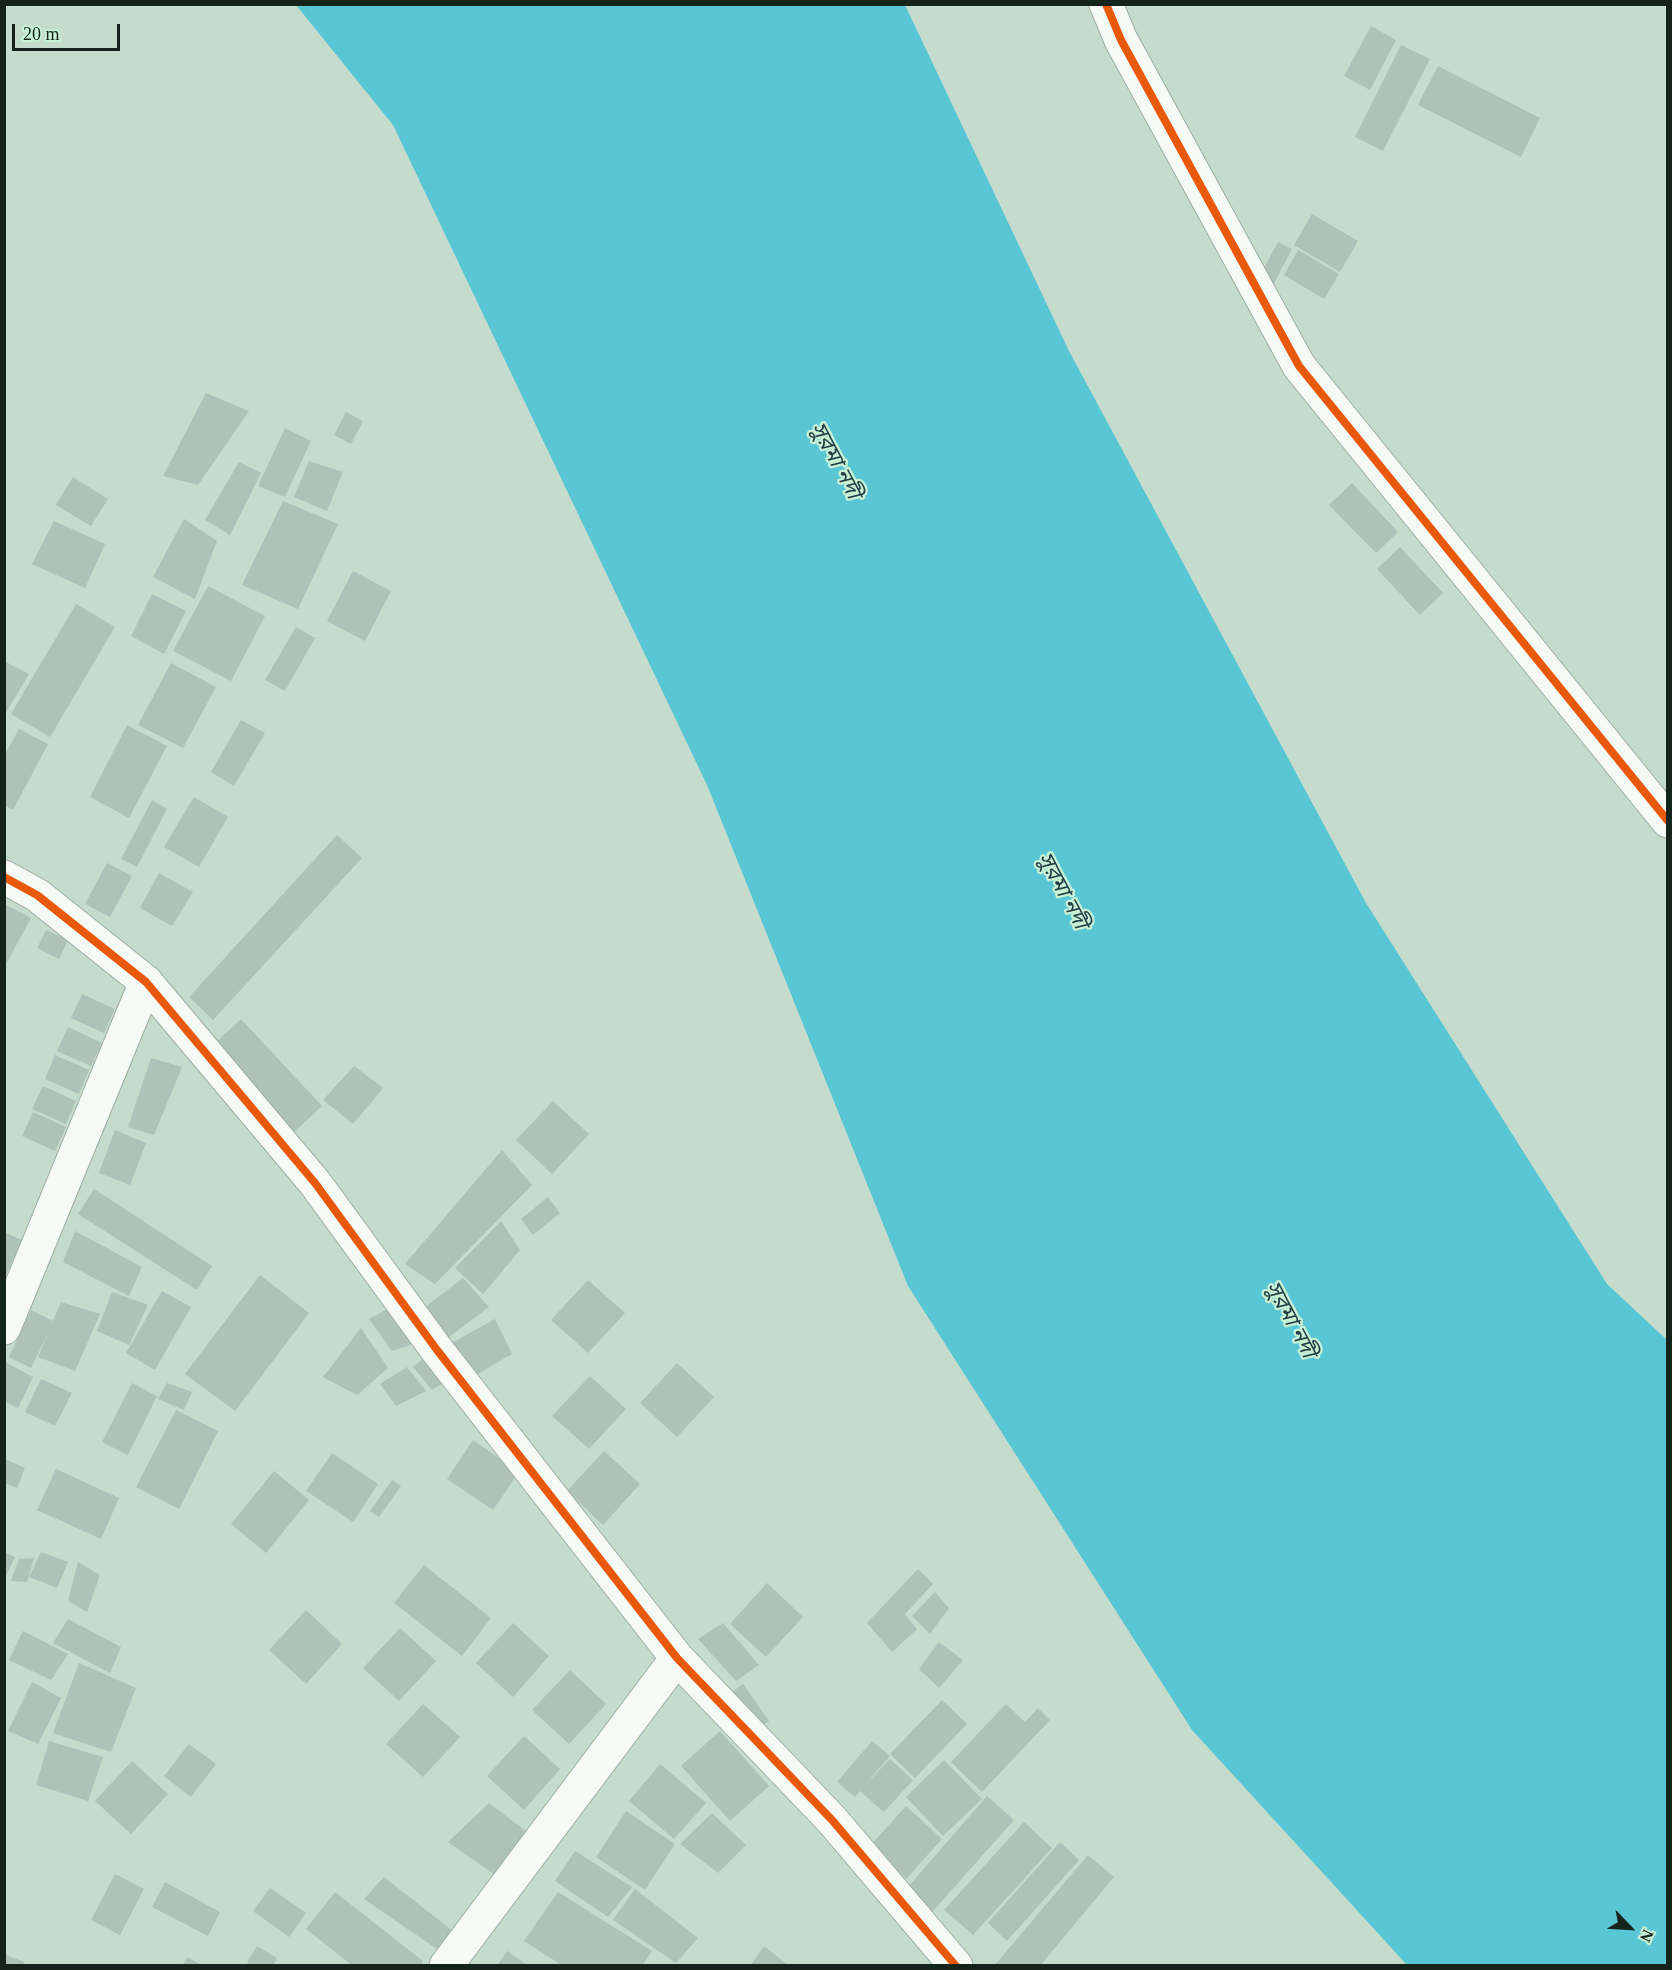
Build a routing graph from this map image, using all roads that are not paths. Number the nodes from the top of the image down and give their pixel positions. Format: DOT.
graph roads {
  1 [pos="1106,4"];
  2 [pos="1668,821"];
  3 [pos="4,877"];
  4 [pos="146,982"];
  5 [pos="4,1328"];
  6 [pos="677,1658"];
  7 [pos="446,1965"];
  8 [pos="956,1965"];
  1 -- 2 [label="street"];
  3 -- 4 [label="street"];
  4 -- 5 [label="street"];
  4 -- 6 [label="street"];
  6 -- 7 [label="street"];
  6 -- 8 [label="street"];
}
